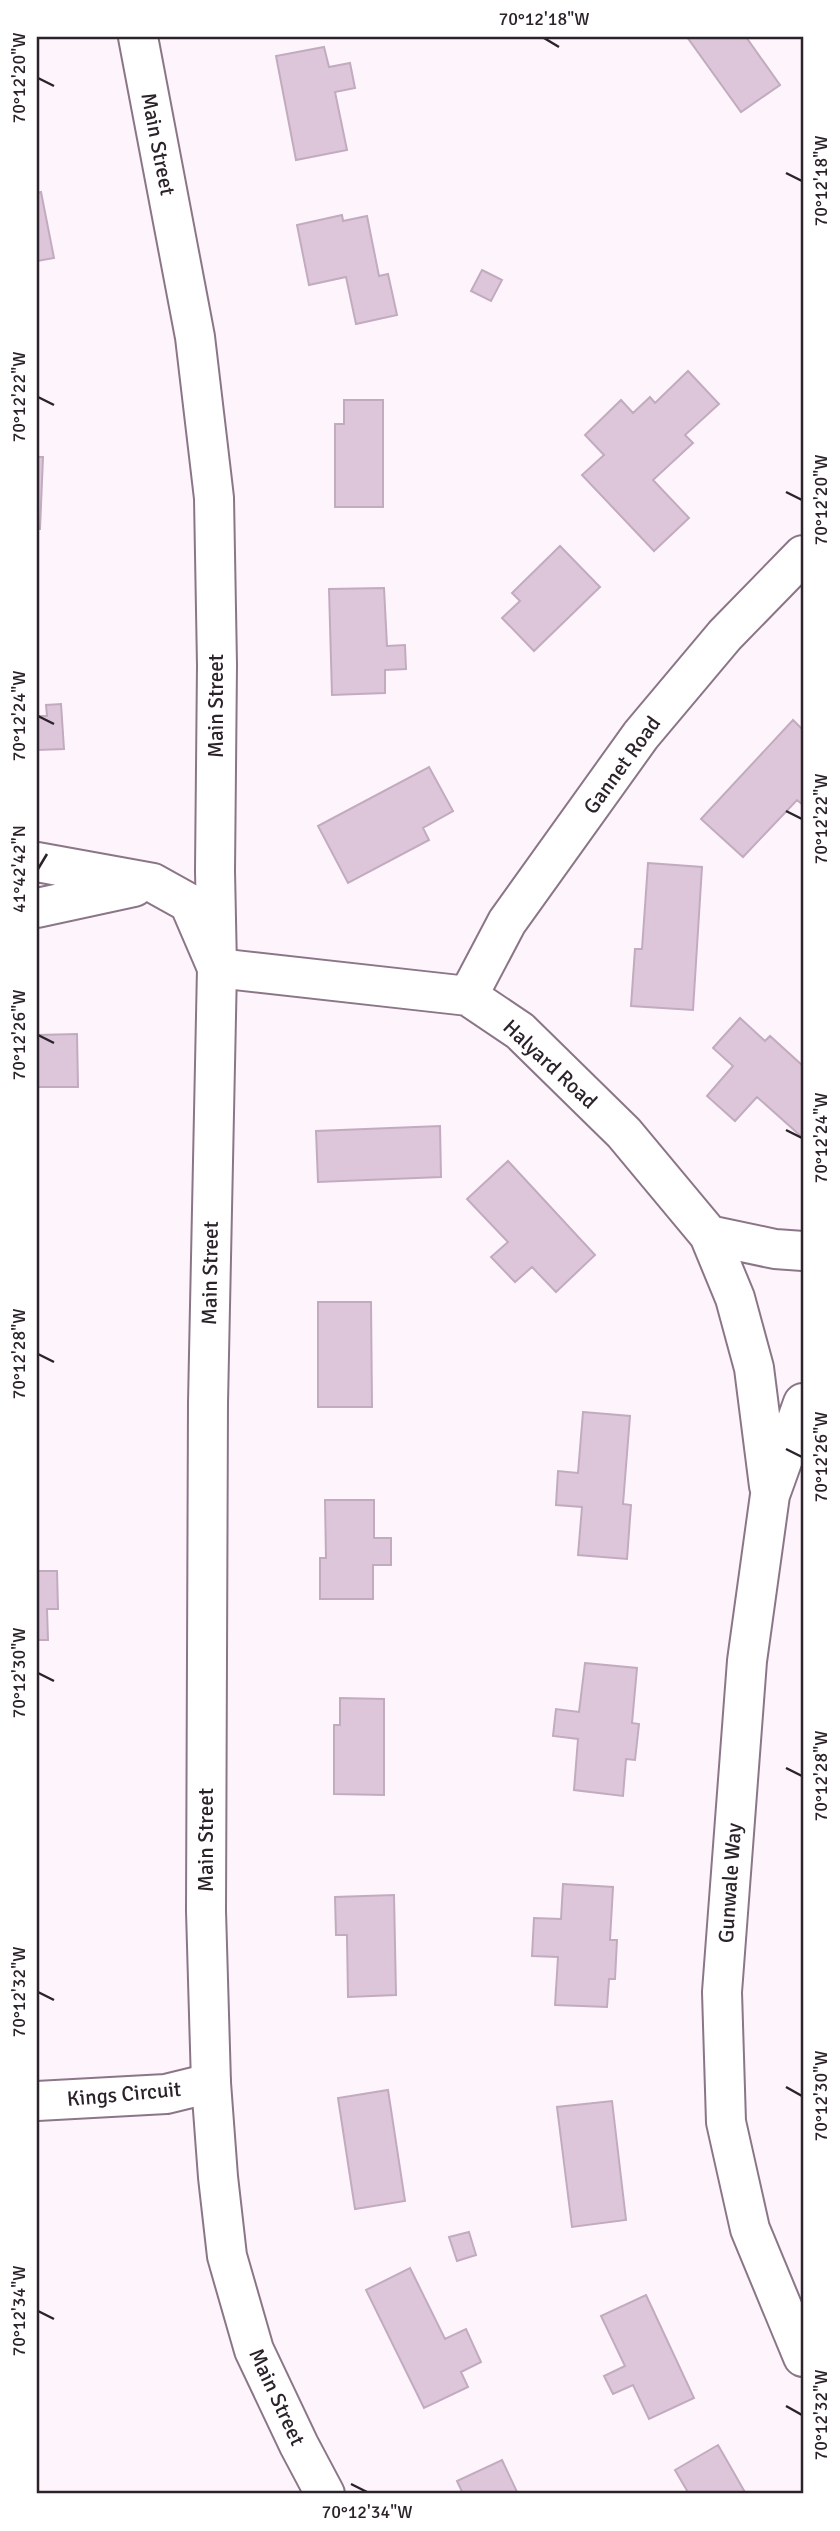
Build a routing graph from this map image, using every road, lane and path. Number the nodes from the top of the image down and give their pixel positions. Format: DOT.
graph roads {
  1 [pos="138,37"];
  2 [pos="803,555"];
  3 [pos="37,862"];
  4 [pos="153,883"];
  5 [pos="37,908"];
  6 [pos="217,968"];
  7 [pos="468,996"];
  8 [pos="709,1235"];
  9 [pos="803,1251"];
  10 [pos="803,1403"];
  11 [pos="770,1495"];
  12 [pos="211,2082"];
  13 [pos="37,2101"];
  14 [pos="803,2357"];
  15 [pos="325,2494"];
  1 -- 6 [label="street, Main Street"];
  2 -- 7 [label="street, Gannet Road"];
  3 -- 4 [label="street"];
  4 -- 5 [label="street"];
  4 -- 6 [label="street"];
  6 -- 7 [label="street, Halyard Road"];
  6 -- 12 [label="street, Main Street"];
  7 -- 8 [label="street, Halyard Road"];
  8 -- 9 [label="street"];
  8 -- 11 [label="street, Halyard Road"];
  10 -- 11 [label="street, Gunwale Way"];
  11 -- 14 [label="street, Gunwale Way"];
  12 -- 13 [label="street, Kings Circuit"];
  12 -- 15 [label="street, Main Street"];
}
